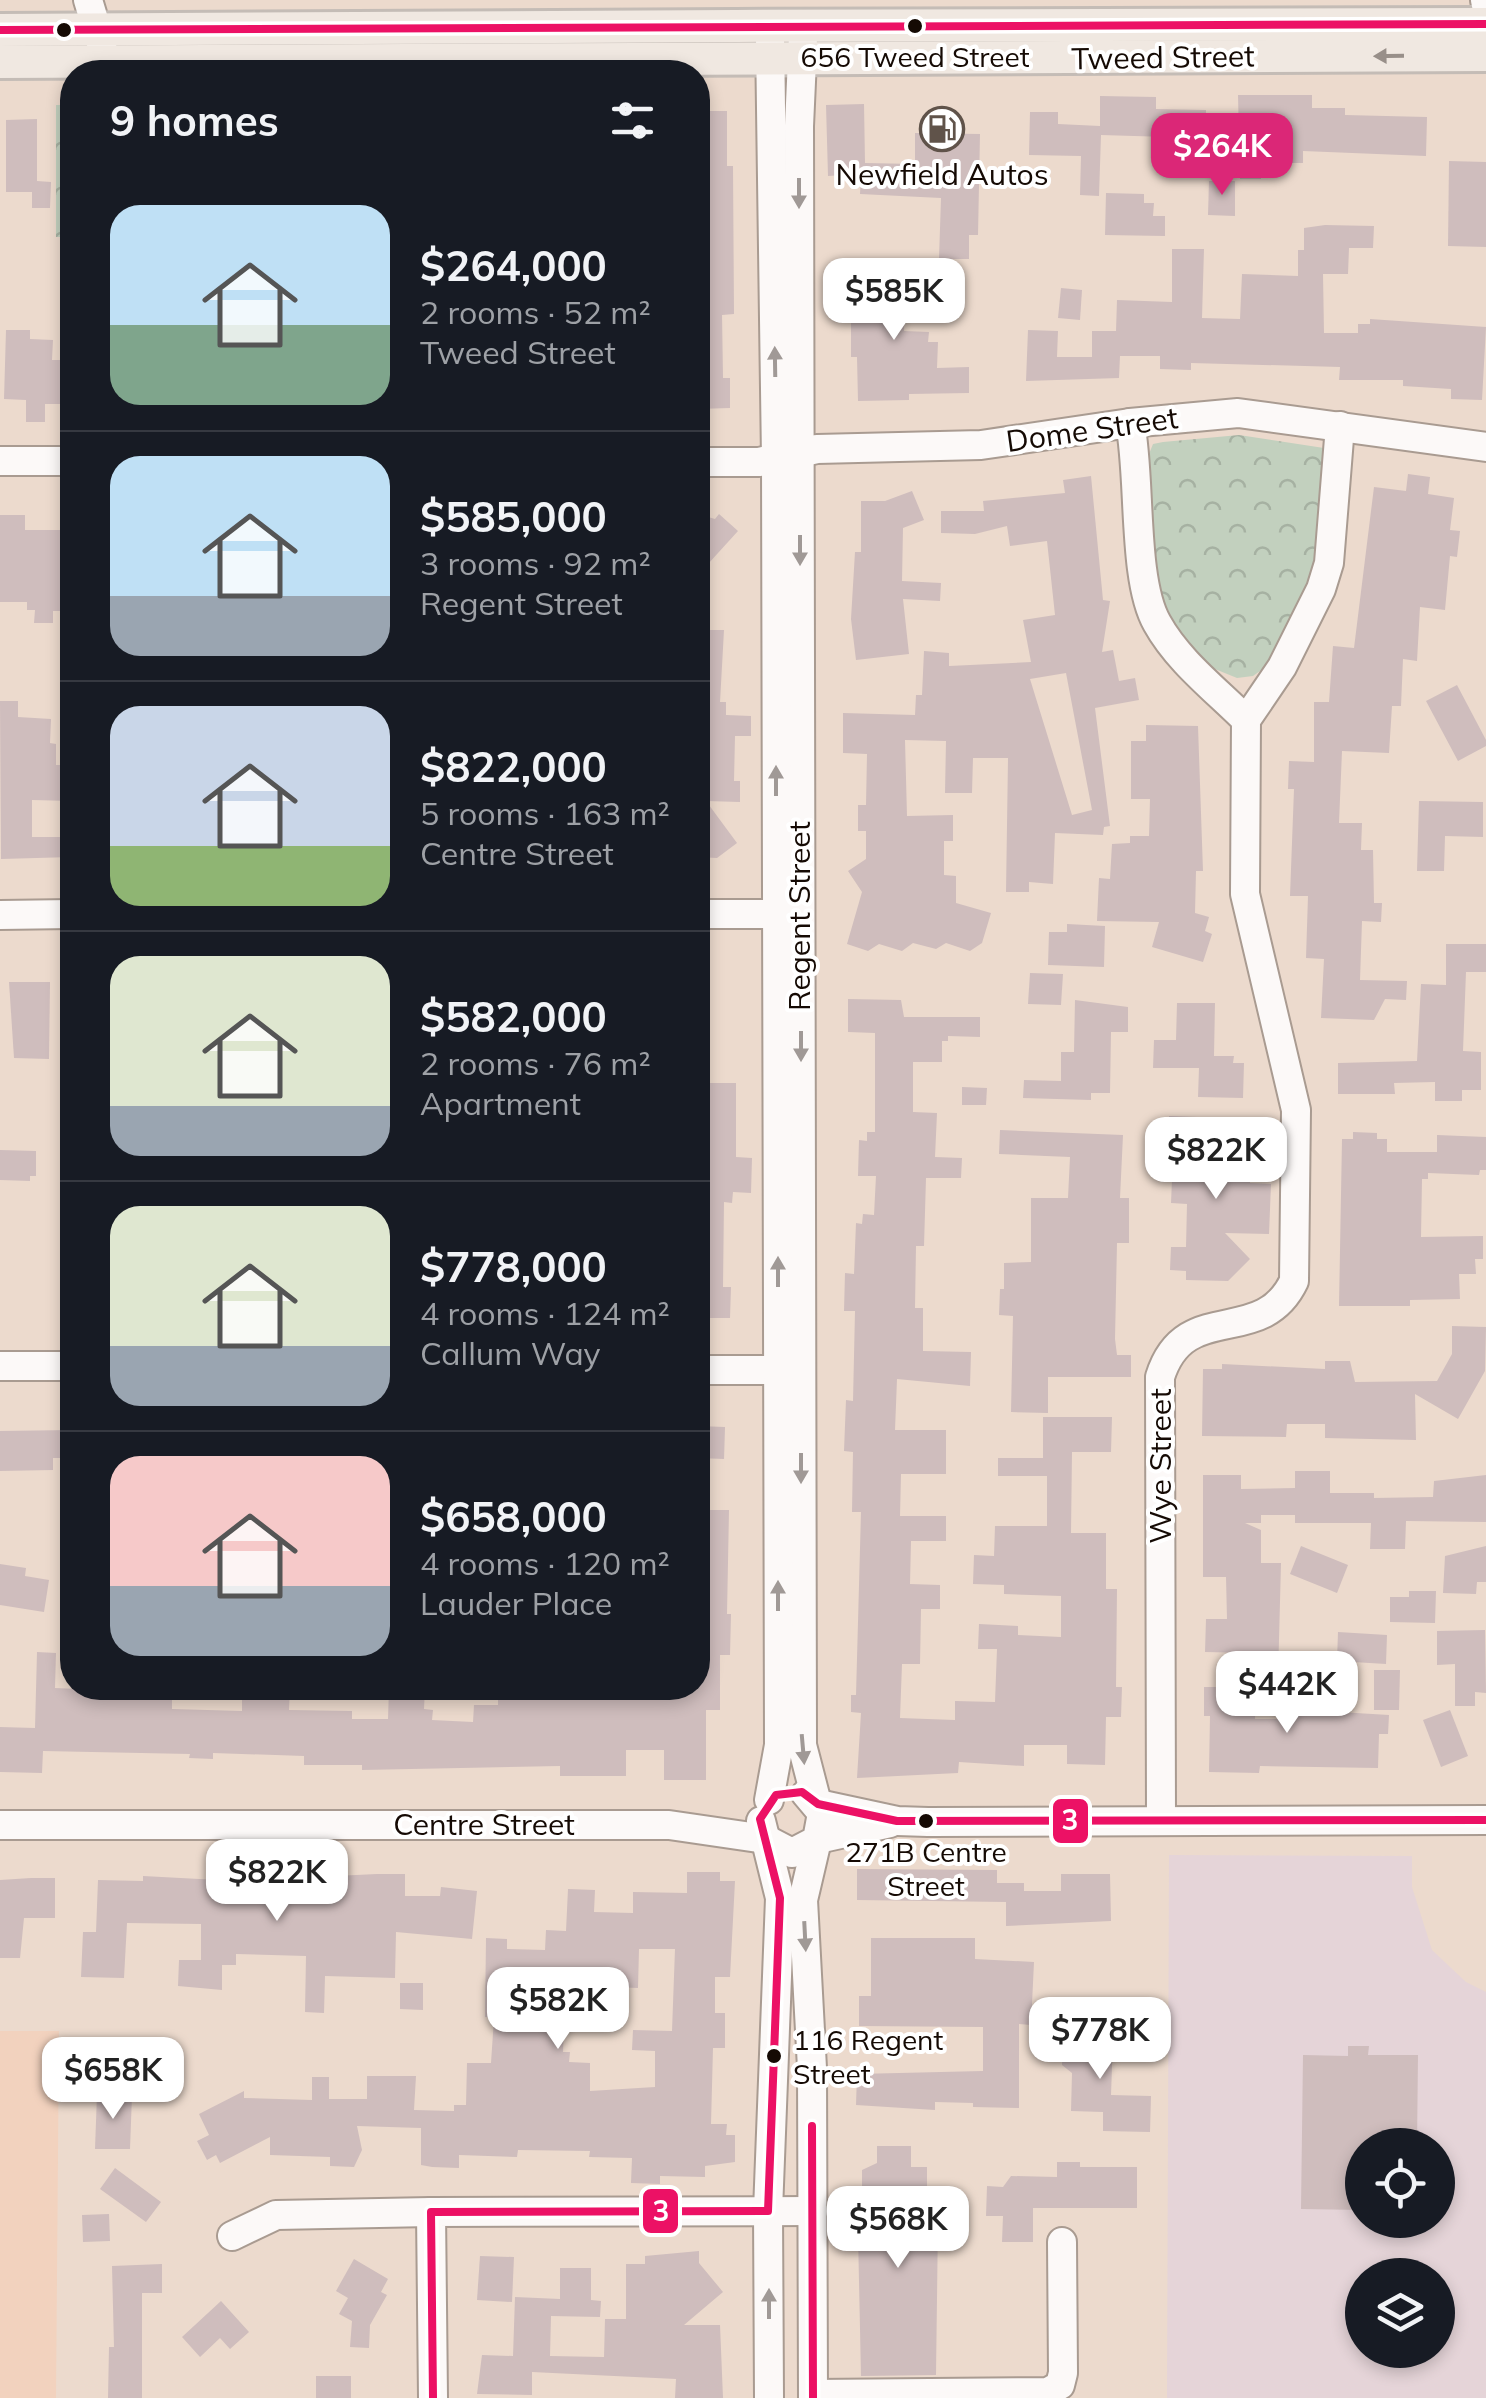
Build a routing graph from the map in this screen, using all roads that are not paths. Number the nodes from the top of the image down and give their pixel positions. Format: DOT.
graph roads {
  1 [pos="1003,11"];
  2 [pos="1486,24"];
  3 [pos="0,30"];
  4 [pos="97,30"];
  5 [pos="770,43"];
  6 [pos="804,43"];
  7 [pos="1486,55"];
  8 [pos="1004,59"];
  9 [pos="0,62"];
  10 [pos="1130,423"];
  11 [pos="1340,426"];
  12 [pos="1486,447"];
  13 [pos="788,456"];
  14 [pos="0,461"];
  15 [pos="60,461"];
  16 [pos="710,461"];
  17 [pos="1246,720"];
  18 [pos="60,914"];
  19 [pos="710,914"];
  20 [pos="788,914"];
  21 [pos="0,915"];
  22 [pos="0,1366"];
  23 [pos="60,1366"];
  24 [pos="710,1370"];
  25 [pos="789,1370"];
  26 [pos="769,1801"];
  27 [pos="817,1804"];
  28 [pos="1486,1820"];
  29 [pos="896,1821"];
  30 [pos="1161,1821"];
  31 [pos="0,1825"];
  32 [pos="668,1826"];
  33 [pos="766,1840"];
  34 [pos="818,1840"];
  35 [pos="768,2211"];
  36 [pos="813,2211"];
  37 [pos="431,2212"];
  38 [pos="232,2236"];
  39 [pos="1062,2242"];
  40 [pos="813,2396"];
  41 [pos="433,2398"];
  42 [pos="769,2398"];
  1 -- 2 [label="main road, Tweed Street"];
  1 -- 6 [label="main road, Tweed Street"];
  1 -- 8 [label="street"];
  3 -- 4 [label="main road, Tweed Street"];
  4 -- 5 [label="main road, Tweed Street"];
  4 -- 9 [label="main road, Tweed Street"];
  5 -- 6 [label="main road, Tweed Street"];
  13 -- 5 [label="street, Regent Street, one-way"];
  6 -- 8 [label="main road, Tweed Street"];
  6 -- 13 [label="street, Regent Street, one-way"];
  7 -- 8 [label="main road, Tweed Street, one-way"];
  10 -- 11 [label="street, Dome Street"];
  10 -- 13 [label="street, Dome Street"];
  10 -- 17 [label="street"];
  11 -- 12 [label="street, Dome Street"];
  11 -- 17 [label="street"];
  13 -- 16 [label="street, Dome Street"];
  13 -- 20 [label="street, Regent Street"];
  14 -- 15 [label="street"];
  17 -- 30 [label="street, Wye Street"];
  18 -- 21 [label="street"];
  19 -- 20 [label="street"];
  20 -- 25 [label="street, Regent Street"];
  22 -- 23 [label="street"];
  24 -- 25 [label="street"];
  26 -- 25 [label="street, Regent Street, one-way"];
  25 -- 27 [label="street, Regent Street, one-way"];
  26 -- 27 [label="street"];
  26 -- 32 [label="street, Centre Street"];
  26 -- 33 [label="street"];
  27 -- 29 [label="street"];
  27 -- 34 [label="street"];
  28 -- 30 [label="street"];
  29 -- 30 [label="street"];
  29 -- 34 [label="street"];
  31 -- 32 [label="street, Centre Street"];
  32 -- 33 [label="street, Centre Street"];
  33 -- 34 [label="street"];
  33 -- 35 [label="street"];
  34 -- 36 [label="street, one-way"];
  35 -- 36 [label="street"];
  35 -- 37 [label="street"];
  42 -- 35 [label="street, one-way"];
  36 -- 40 [label="street"];
  37 -- 38 [label="street"];
  37 -- 41 [label="street"];
  39 -- 40 [label="street"];
}
